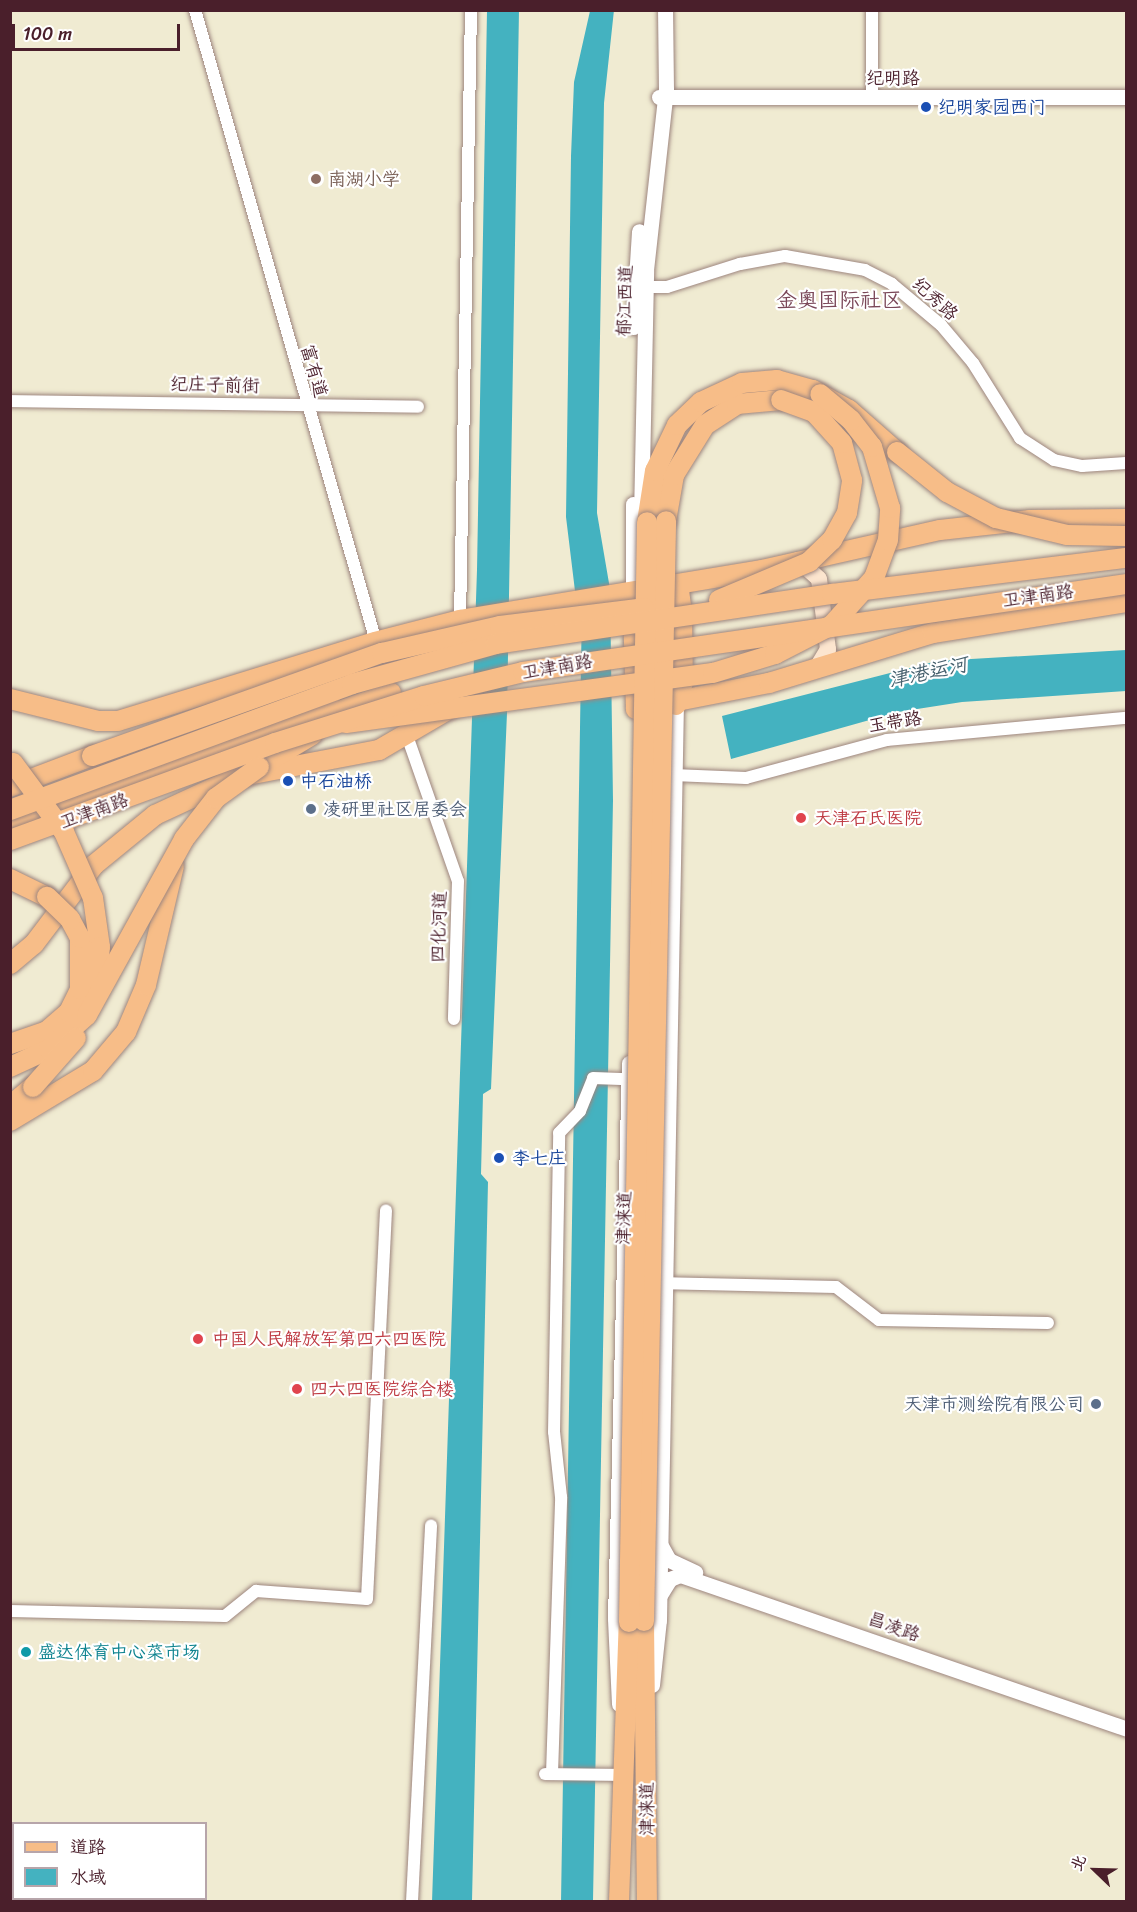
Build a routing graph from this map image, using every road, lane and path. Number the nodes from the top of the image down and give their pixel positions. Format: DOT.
graph roads {
  1 [pos="195,10"];
  2 [pos="471,10"];
  3 [pos="659,10"];
  4 [pos="665,10"];
  5 [pos="872,10"];
  6 [pos="1126,91"];
  7 [pos="662,93"];
  8 [pos="872,94"];
  9 [pos="1126,97"];
  10 [pos="640,287"];
  11 [pos="820,394"];
  12 [pos="10,401"];
  13 [pos="304,405"];
  14 [pos="418,407"];
  15 [pos="1126,463"];
  16 [pos="1126,519"];
  17 [pos="1126,536"];
  18 [pos="832,552"];
  19 [pos="1126,558"];
  20 [pos="798,560"];
  21 [pos="819,579"];
  22 [pos="1126,584"];
  23 [pos="672,586"];
  24 [pos="634,592"];
  25 [pos="832,594"];
  26 [pos="719,600"];
  27 [pos="1126,602"];
  28 [pos="460,620"];
  29 [pos="375,642"];
  30 [pos="627,649"];
  31 [pos="836,653"];
  32 [pos="391,693"];
  33 [pos="10,699"];
  34 [pos="676,705"];
  35 [pos="636,709"];
  36 [pos="1126,718"];
  37 [pos="346,723"];
  38 [pos="312,727"];
  39 [pos="408,737"];
  40 [pos="10,761"];
  41 [pos="673,775"];
  42 [pos="10,787"];
  43 [pos="10,810"];
  44 [pos="10,827"];
  45 [pos="184,839"];
  46 [pos="10,840"];
  47 [pos="10,879"];
  48 [pos="10,964"];
  49 [pos="454,1019"];
  50 [pos="10,1044"];
  51 [pos="10,1067"];
  52 [pos="624,1079"];
  53 [pos="10,1107"];
  54 [pos="10,1121"];
  55 [pos="386,1210"];
  56 [pos="622,1283"];
  57 [pos="664,1283"];
  58 [pos="1048,1323"];
  59 [pos="431,1525"];
  60 [pos="660,1544"];
  61 [pos="659,1598"];
  62 [pos="10,1611"];
  63 [pos="637,1622"];
  64 [pos="648,1718"];
  65 [pos="1126,1720"];
  66 [pos="623,1728"];
  67 [pos="1126,1729"];
  68 [pos="622,1775"];
  69 [pos="412,1902"];
  70 [pos="620,1902"];
  71 [pos="647,1902"];
  1 -- 13 [label="street, 富有道"];
  2 -- 28 [label="street"];
  3 -- 7 [label="street, 郁江西道"];
  4 -- 7 [label="street, 郁江西道"];
  5 -- 8 [label="street"];
  6 -- 8 [label="street, 纪明路"];
  7 -- 8 [label="street, 纪明路"];
  7 -- 10 [label="street, 郁江西道"];
  8 -- 9 [label="street, 纪明路"];
  10 -- 15 [label="street, 纪秀路"];
  10 -- 24 [label="street, 郁江西道"];
  11 -- 17 [label="main road, bridge"];
  11 -- 37 [label="main road, bridge"];
  11 -- 63 [label="main road, bridge"];
  12 -- 13 [label="street, 纪庄子前街"];
  13 -- 14 [label="street, 纪庄子前街"];
  13 -- 29 [label="street, 富有道"];
  16 -- 18 [label="main road"];
  18 -- 20 [label="main road"];
  18 -- 21 [label="main road"];
  19 -- 25 [label="main road, 卫津南路, bridge"];
  20 -- 21 [label="main road"];
  20 -- 23 [label="main road"];
  21 -- 31 [label="main road"];
  22 -- 37 [label="main road, 卫津南路, bridge"];
  23 -- 24 [label="main road"];
  23 -- 34 [label="main road"];
  24 -- 28 [label="main road"];
  24 -- 30 [label="main road"];
  25 -- 26 [label="main road, bridge"];
  25 -- 43 [label="main road, 卫津南路, bridge"];
  26 -- 42 [label="main road, bridge"];
  26 -- 63 [label="main road, bridge"];
  27 -- 31 [label="main road"];
  28 -- 29 [label="main road"];
  29 -- 32 [label="street, 富有道"];
  29 -- 33 [label="main road"];
  29 -- 38 [label="main road"];
  30 -- 35 [label="main road"];
  30 -- 39 [label="main road, bridge"];
  31 -- 34 [label="main road"];
  32 -- 38 [label="main road"];
  32 -- 39 [label="street, 富有道"];
  34 -- 35 [label="main road"];
  34 -- 41 [label="street, 津涞道"];
  35 -- 52 [label="street, 津涞道"];
  36 -- 41 [label="street, 玉带路"];
  37 -- 38 [label="main road, 卫津南路, bridge"];
  38 -- 44 [label="main road"];
  38 -- 45 [label="main road, bridge"];
  38 -- 46 [label="main road, 卫津南路, bridge"];
  39 -- 48 [label="main road"];
  39 -- 49 [label="street, 四化河道"];
  40 -- 53 [label="main road, bridge"];
  41 -- 57 [label="street, 津涞道"];
  45 -- 51 [label="main road, bridge"];
  45 -- 54 [label="main road, bridge"];
  47 -- 50 [label="main road, bridge"];
  52 -- 56 [label="street, 津涞道"];
  52 -- 68 [label="street"];
  55 -- 62 [label="street"];
  56 -- 57 [label="street"];
  56 -- 66 [label="street, 津涞道"];
  57 -- 58 [label="street"];
  57 -- 60 [label="street, 津涞道"];
  59 -- 69 [label="street"];
  60 -- 61 [label="street, 津涞道"];
  60 -- 65 [label="street, 昌凌路"];
  61 -- 64 [label="street, 津涞道"];
  61 -- 67 [label="street, 昌凌路"];
  63 -- 64 [label="main road, 津涞道"];
  63 -- 66 [label="main road, 津涞道"];
  64 -- 71 [label="main road, 津涞道"];
  66 -- 68 [label="main road, 津涞道"];
  68 -- 70 [label="main road, 津涞道"];
}
